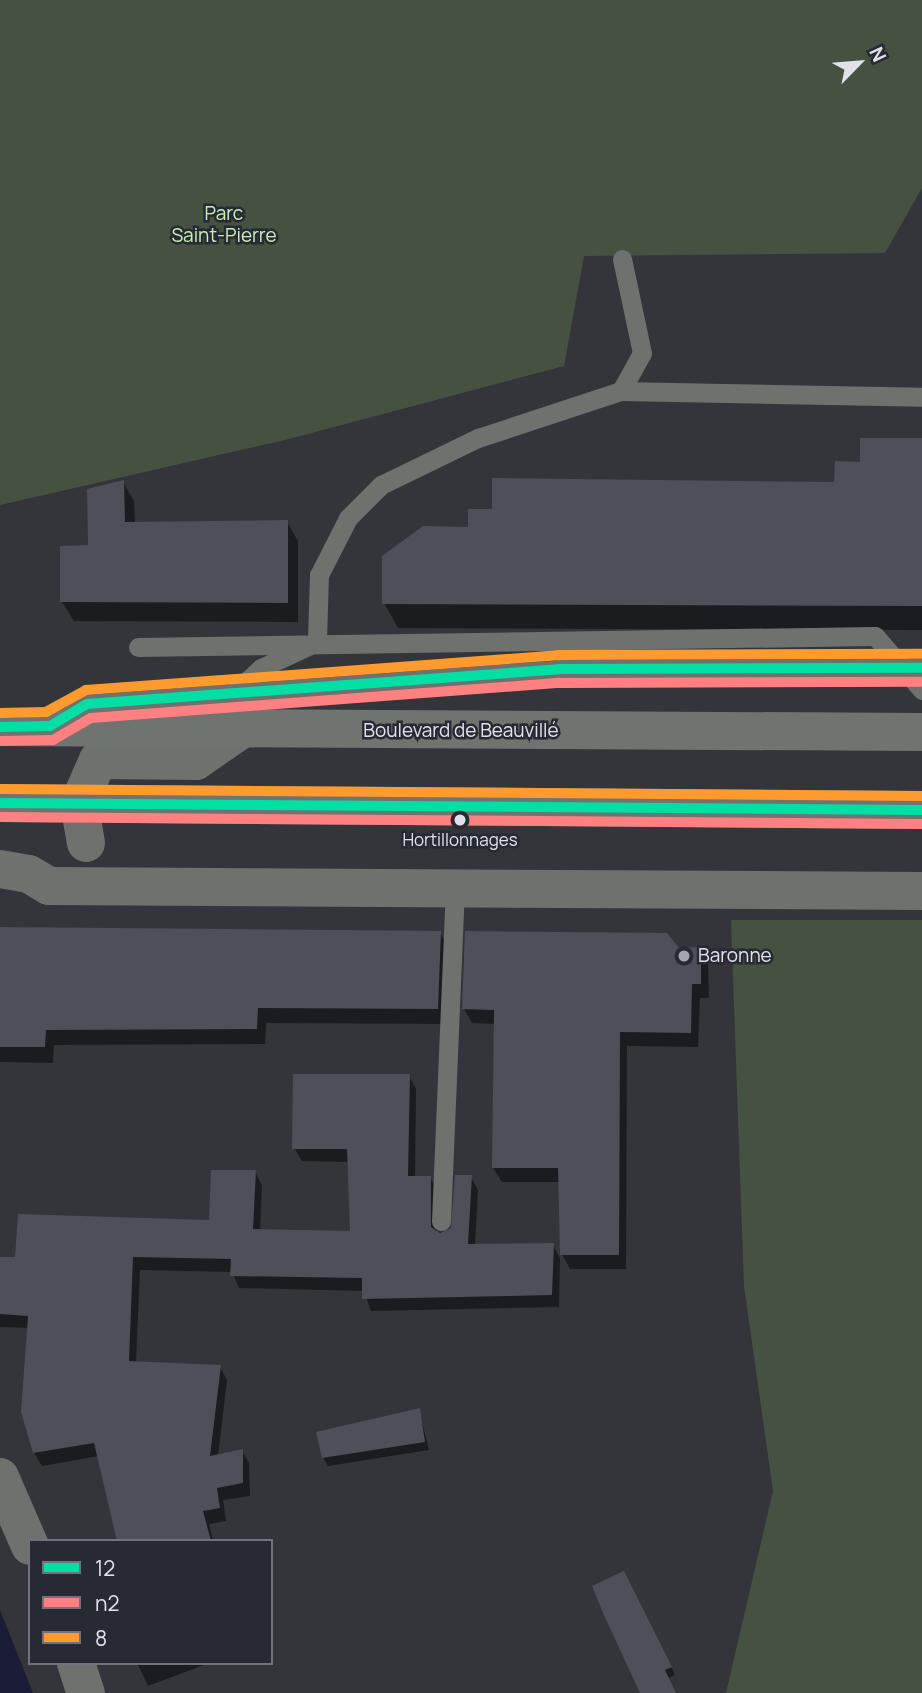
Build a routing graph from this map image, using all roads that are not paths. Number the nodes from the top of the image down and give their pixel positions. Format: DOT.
graph roads {
  1 [pos="622,259"];
  2 [pos="621,391"];
  3 [pos="922,397"];
  4 [pos="317,641"];
  5 [pos="138,647"];
  6 [pos="913,668"];
  7 [pos="922,690"];
  8 [pos="238,712"];
  9 [pos="2,727"];
  10 [pos="922,732"];
  11 [pos="2,803"];
  12 [pos="62,803"];
  13 [pos="922,810"];
  14 [pos="0,869"];
  15 [pos="111,884"];
  16 [pos="456,888"];
  17 [pos="922,891"];
  18 [pos="441,1221"];
  19 [pos="0,1477"];
  20 [pos="28,1541"];
  21 [pos="77,1665"];
  22 [pos="86,1693"];
  1 -- 2 [label="lane"];
  2 -- 3 [label="lane"];
  2 -- 4 [label="lane"];
  4 -- 5 [label="lane"];
  4 -- 6 [label="lane"];
  4 -- 8 [label="lane"];
  6 -- 7 [label="lane"];
  6 -- 8 [label="lane"];
  8 -- 9 [label="main road, Boulevard de Beauvillé"];
  8 -- 10 [label="main road, Boulevard de Beauvillé"];
  8 -- 12 [label="street"];
  11 -- 12 [label="main road"];
  12 -- 13 [label="main road"];
  12 -- 15 [label="street"];
  14 -- 15 [label="street"];
  15 -- 16 [label="street"];
  16 -- 17 [label="street"];
  16 -- 18 [label="lane"];
  19 -- 20 [label="street"];
  21 -- 22 [label="street"];
}
